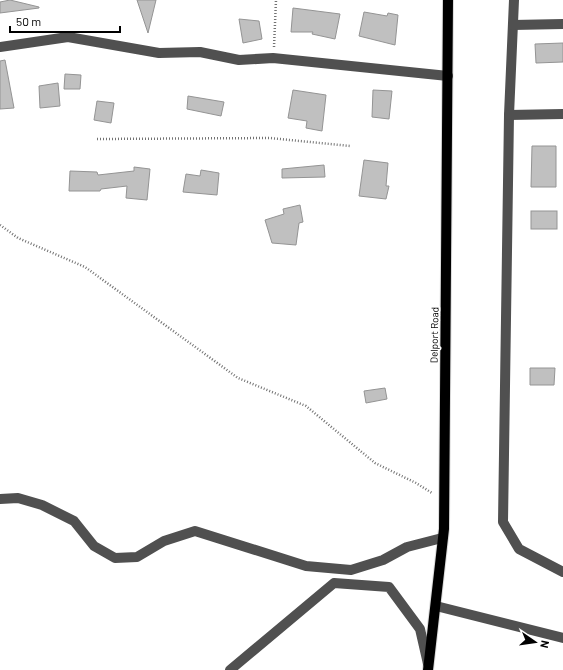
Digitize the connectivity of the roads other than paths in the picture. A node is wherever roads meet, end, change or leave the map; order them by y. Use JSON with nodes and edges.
{"nodes":[{"id":1,"x":448,"y":0,"type":"edge"},
{"id":2,"x":514,"y":0,"type":"edge"},
{"id":3,"x":563,"y":24,"type":"edge"},
{"id":4,"x":513,"y":25,"type":"junction"},
{"id":5,"x":0,"y":47,"type":"edge"},
{"id":6,"x":448,"y":76,"type":"junction"},
{"id":7,"x":563,"y":114,"type":"edge"},
{"id":8,"x":509,"y":115,"type":"junction"},
{"id":9,"x":0,"y":499,"type":"edge"},
{"id":10,"x":442,"y":538,"type":"junction"},
{"id":11,"x":563,"y":572,"type":"edge"},
{"id":12,"x":436,"y":606,"type":"junction"},
{"id":13,"x":563,"y":638,"type":"edge"},
{"id":14,"x":428,"y":668,"type":"edge"},
{"id":15,"x":230,"y":670,"type":"edge"}],
"edges":[{"from":1,"to":6,"type":"main road","name":"Delport Road"},
{"from":2,"to":4,"type":"street"},
{"from":3,"to":4,"type":"street"},
{"from":4,"to":8,"type":"street"},
{"from":5,"to":6,"type":"street"},
{"from":6,"to":10,"type":"main road","name":"Delport Road"},
{"from":7,"to":8,"type":"street"},
{"from":8,"to":11,"type":"street"},
{"from":9,"to":10,"type":"street"},
{"from":10,"to":12,"type":"main road","name":"Delport Road"},
{"from":12,"to":13,"type":"street"},
{"from":12,"to":14,"type":"main road","name":"Delport Road"},
{"from":14,"to":15,"type":"street"}]}
